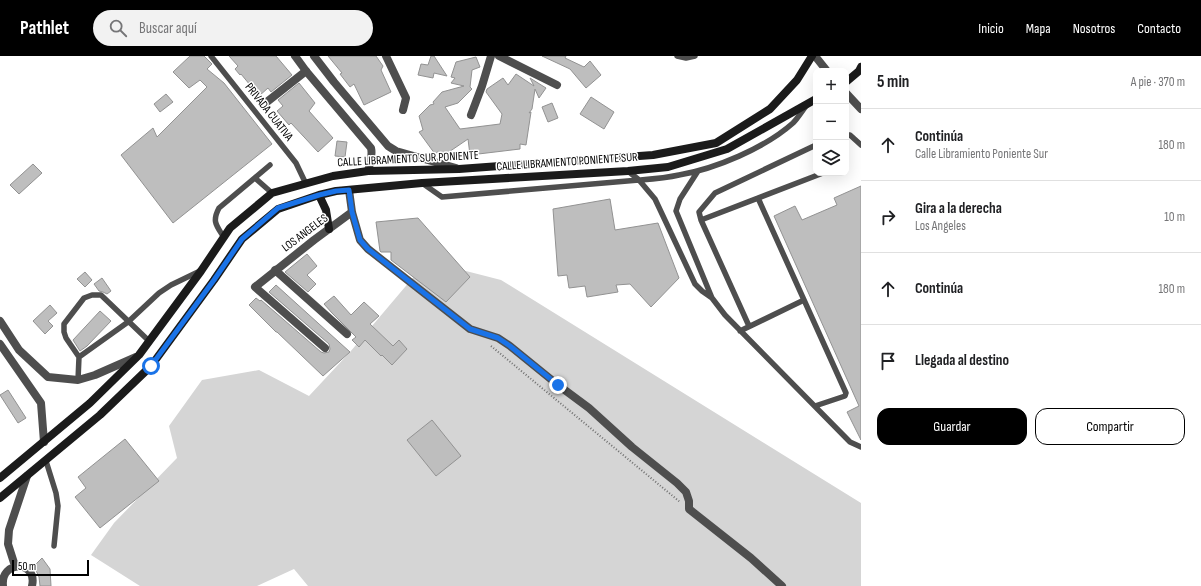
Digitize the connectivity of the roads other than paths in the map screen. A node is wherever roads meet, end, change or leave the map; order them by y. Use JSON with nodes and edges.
{"nodes":[{"id":1,"x":211,"y":56,"type":"edge"},
{"id":2,"x":295,"y":56,"type":"edge"},
{"id":3,"x":314,"y":56,"type":"edge"},
{"id":4,"x":386,"y":56,"type":"edge"},
{"id":5,"x":491,"y":56,"type":"edge"},
{"id":6,"x":499,"y":56,"type":"edge"},
{"id":7,"x":677,"y":56,"type":"edge"},
{"id":8,"x":695,"y":56,"type":"edge"},
{"id":9,"x":812,"y":56,"type":"edge"},
{"id":10,"x":815,"y":56,"type":"edge"},
{"id":11,"x":825,"y":68,"type":"edge"},
{"id":12,"x":861,"y":68,"type":"edge"},
{"id":13,"x":306,"y":71,"type":"junction"},
{"id":14,"x":849,"y":79,"type":"edge"},
{"id":15,"x":557,"y":85,"type":"dead end"},
{"id":16,"x":849,"y":96,"type":"edge"},
{"id":17,"x":813,"y":100,"type":"edge"},
{"id":18,"x":808,"y":103,"type":"junction"},
{"id":19,"x":263,"y":105,"type":"dead end"},
{"id":20,"x":861,"y":109,"type":"edge"},
{"id":21,"x":403,"y":110,"type":"dead end"},
{"id":22,"x":471,"y":115,"type":"dead end"},
{"id":23,"x":849,"y":135,"type":"edge"},
{"id":24,"x":861,"y":145,"type":"edge"},
{"id":25,"x":813,"y":147,"type":"edge"},
{"id":26,"x":270,"y":165,"type":"dead end"},
{"id":27,"x":459,"y":169,"type":"junction"},
{"id":28,"x":368,"y":171,"type":"junction"},
{"id":29,"x":628,"y":171,"type":"junction"},
{"id":30,"x":698,"y":171,"type":"junction"},
{"id":31,"x":815,"y":176,"type":"edge"},
{"id":32,"x":255,"y":178,"type":"junction"},
{"id":33,"x":639,"y":180,"type":"junction"},
{"id":34,"x":422,"y":183,"type":"junction"},
{"id":35,"x":306,"y":184,"type":"junction"},
{"id":36,"x":349,"y":190,"type":"junction"},
{"id":37,"x":272,"y":193,"type":"junction"},
{"id":38,"x":319,"y":195,"type":"junction"},
{"id":39,"x":758,"y":198,"type":"junction"},
{"id":40,"x":352,"y":212,"type":"junction"},
{"id":41,"x":701,"y":220,"type":"junction"},
{"id":42,"x":329,"y":229,"type":"junction"},
{"id":43,"x":223,"y":236,"type":"junction"},
{"id":44,"x":275,"y":270,"type":"junction"},
{"id":45,"x":201,"y":271,"type":"junction"},
{"id":46,"x":712,"y":298,"type":"junction"},
{"id":47,"x":804,"y":300,"type":"junction"},
{"id":48,"x":0,"y":322,"type":"edge"},
{"id":49,"x":128,"y":322,"type":"junction"},
{"id":50,"x":749,"y":326,"type":"junction"},
{"id":51,"x":740,"y":330,"type":"junction"},
{"id":52,"x":347,"y":334,"type":"dead end"},
{"id":53,"x":149,"y":340,"type":"junction"},
{"id":54,"x":0,"y":344,"type":"edge"},
{"id":55,"x":325,"y":348,"type":"dead end"},
{"id":56,"x":139,"y":355,"type":"junction"},
{"id":57,"x":79,"y":357,"type":"junction"},
{"id":58,"x":78,"y":380,"type":"junction"},
{"id":59,"x":815,"y":406,"type":"junction"},
{"id":60,"x":44,"y":442,"type":"junction"},
{"id":61,"x":861,"y":447,"type":"edge"},
{"id":62,"x":46,"y":461,"type":"junction"},
{"id":63,"x":27,"y":476,"type":"junction"},
{"id":64,"x":0,"y":478,"type":"edge"},
{"id":65,"x":0,"y":498,"type":"edge"},
{"id":66,"x":54,"y":546,"type":"dead end"},
{"id":67,"x":16,"y":566,"type":"junction"},
{"id":68,"x":2,"y":581,"type":"edge"},
{"id":69,"x":32,"y":586,"type":"edge"},
{"id":70,"x":782,"y":586,"type":"edge"}],
"edges":[{"from":1,"to":35,"type":"lane","name":"PRIVADA CUATIVA"},
{"from":2,"to":13,"type":"street"},
{"from":3,"to":27,"type":"street"},
{"from":4,"to":21,"type":"street"},
{"from":5,"to":22,"type":"street"},
{"from":6,"to":15,"type":"street"},
{"from":7,"to":8,"type":"lane"},
{"from":9,"to":27,"type":"main road","name":"CALLE LIBRAMIENTO SUR PONIENTE"},
{"from":10,"to":11,"type":"street"},
{"from":12,"to":14,"type":"main road"},
{"from":13,"to":19,"type":"street"},
{"from":13,"to":28,"type":"street"},
{"from":16,"to":20,"type":"street"},
{"from":17,"to":18,"type":"main road","name":"CALLE LIBRAMIENTO PONIENTE SUR"},
{"from":18,"to":29,"type":"main road","name":"CALLE LIBRAMIENTO PONIENTE SUR"},
{"from":18,"to":30,"type":"lane"},
{"from":23,"to":24,"type":"lane"},
{"from":25,"to":41,"type":"lane"},
{"from":26,"to":32,"type":"lane"},
{"from":27,"to":28,"type":"main road","name":"CALLE LIBRAMIENTO SUR PONIENTE"},
{"from":28,"to":35,"type":"main road","name":"CALLE LIBRAMIENTO SUR PONIENTE"},
{"from":29,"to":33,"type":"lane"},
{"from":29,"to":34,"type":"main road","name":"CALLE LIBRAMIENTO PONIENTE SUR"},
{"from":30,"to":33,"type":"lane"},
{"from":30,"to":46,"type":"lane"},
{"from":31,"to":39,"type":"lane"},
{"from":32,"to":37,"type":"lane"},
{"from":32,"to":43,"type":"lane"},
{"from":33,"to":34,"type":"lane"},
{"from":33,"to":46,"type":"lane"},
{"from":34,"to":36,"type":"main road","name":"CALLE LIBRAMIENTO PONIENTE SUR"},
{"from":35,"to":37,"type":"main road","name":"CALLE LIBRAMIENTO SUR PONIENTE"},
{"from":36,"to":38,"type":"main road","name":"CALLE LIBRAMIENTO PONIENTE SUR"},
{"from":36,"to":40,"type":"street"},
{"from":37,"to":43,"type":"main road","name":"CALLE LIBRAMIENTO SUR PONIENTE"},
{"from":38,"to":42,"type":"main road"},
{"from":38,"to":62,"type":"main road","name":"CALLE LIBRAMIENTO PONIENTE SUR"},
{"from":39,"to":41,"type":"lane"},
{"from":39,"to":47,"type":"lane"},
{"from":40,"to":42,"type":"street","name":"LOS ANGELES"},
{"from":40,"to":70,"type":"street"},
{"from":41,"to":50,"type":"lane"},
{"from":42,"to":44,"type":"street","name":"LOS ANGELES"},
{"from":43,"to":45,"type":"main road","name":"CALLE LIBRAMIENTO SUR PONIENTE"},
{"from":44,"to":52,"type":"street"},
{"from":44,"to":55,"type":"street","name":"LOS ANGELES"},
{"from":45,"to":49,"type":"lane"},
{"from":45,"to":53,"type":"main road","name":"CALLE LIBRAMIENTO SUR PONIENTE"},
{"from":46,"to":51,"type":"lane"},
{"from":47,"to":50,"type":"lane"},
{"from":47,"to":59,"type":"lane"},
{"from":48,"to":58,"type":"street"},
{"from":49,"to":53,"type":"lane"},
{"from":49,"to":57,"type":"lane"},
{"from":49,"to":57,"type":"lane"},
{"from":50,"to":51,"type":"lane"},
{"from":51,"to":59,"type":"lane"},
{"from":53,"to":56,"type":"main road","name":"CALLE LIBRAMIENTO SUR PONIENTE"},
{"from":54,"to":60,"type":"street"},
{"from":56,"to":58,"type":"street"},
{"from":56,"to":60,"type":"main road","name":"CALLE LIBRAMIENTO SUR PONIENTE"},
{"from":57,"to":58,"type":"lane"},
{"from":59,"to":61,"type":"lane"},
{"from":60,"to":64,"type":"main road","name":"CALLE LIBRAMIENTO SUR PONIENTE"},
{"from":62,"to":63,"type":"main road","name":"CALLE LIBRAMIENTO PONIENTE SUR"},
{"from":62,"to":66,"type":"lane"},
{"from":63,"to":65,"type":"main road","name":"CALLE LIBRAMIENTO PONIENTE SUR"},
{"from":63,"to":67,"type":"street"},
{"from":67,"to":68,"type":"street"},
{"from":67,"to":69,"type":"street"}]}
